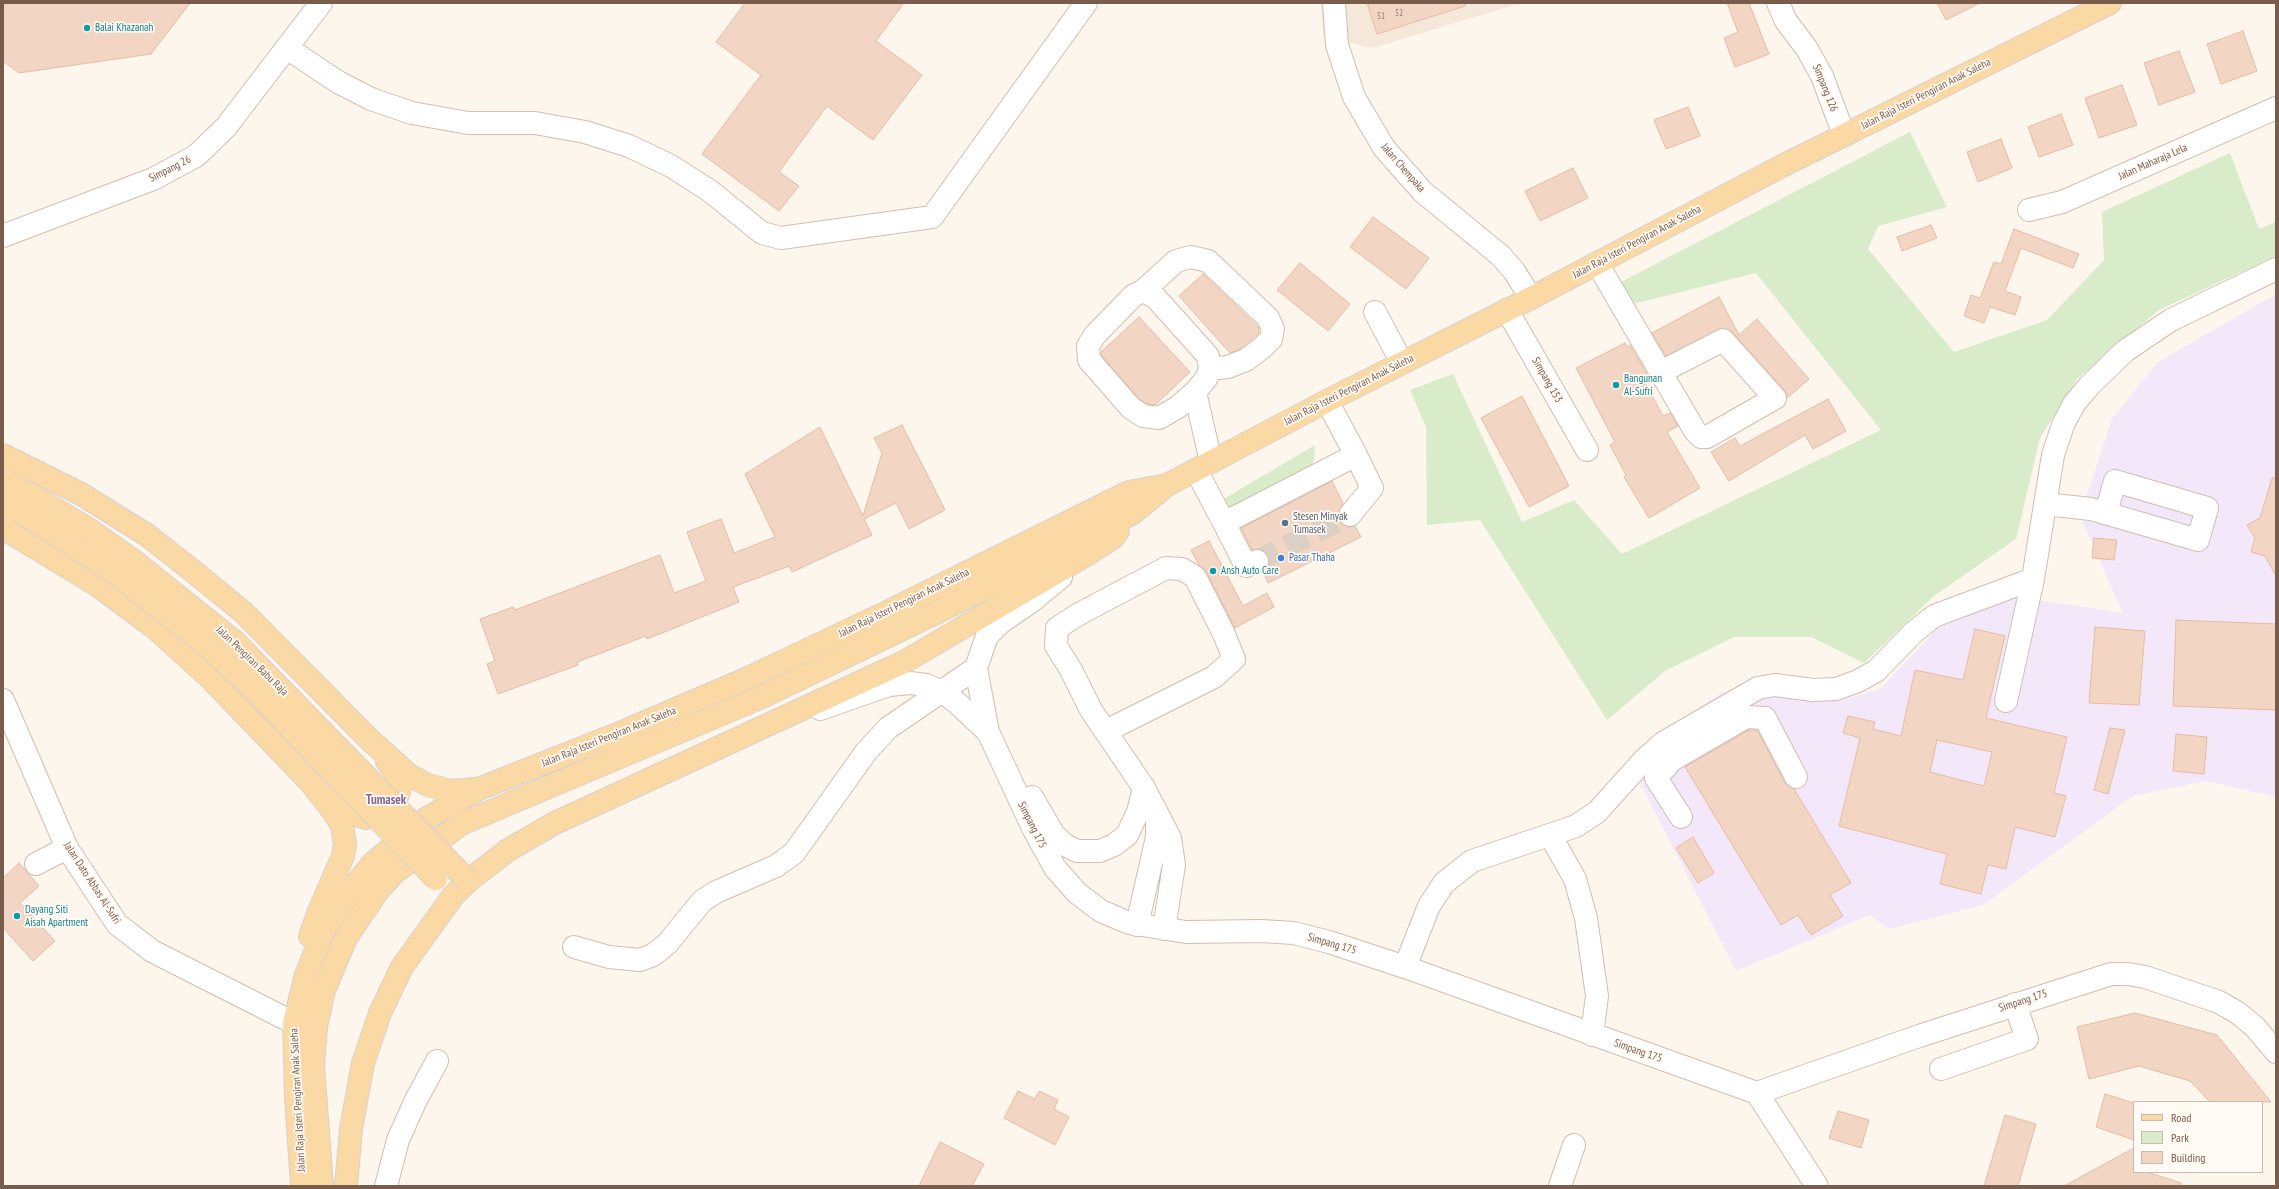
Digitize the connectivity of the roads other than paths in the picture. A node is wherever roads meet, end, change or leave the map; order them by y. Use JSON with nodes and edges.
{"nodes":[{"id":1,"x":321,"y":3,"type":"edge"},
{"id":2,"x":1086,"y":3,"type":"edge"},
{"id":3,"x":1334,"y":3,"type":"edge"},
{"id":4,"x":1778,"y":3,"type":"edge"},
{"id":5,"x":2110,"y":3,"type":"edge"},
{"id":6,"x":287,"y":48,"type":"junction"},
{"id":7,"x":2276,"y":108,"type":"edge"},
{"id":8,"x":1844,"y":135,"type":"junction"},
{"id":9,"x":2029,"y":210,"type":"dead end"},
{"id":10,"x":3,"y":236,"type":"edge"},
{"id":11,"x":1597,"y":263,"type":"junction"},
{"id":12,"x":2276,"y":269,"type":"edge"},
{"id":13,"x":1143,"y":291,"type":"junction"},
{"id":14,"x":1530,"y":298,"type":"junction"},
{"id":15,"x":1507,"y":310,"type":"junction"},
{"id":16,"x":1375,"y":312,"type":"dead end"},
{"id":17,"x":1402,"y":363,"type":"junction"},
{"id":18,"x":1210,"y":369,"type":"junction"},
{"id":19,"x":1661,"y":372,"type":"junction"},
{"id":20,"x":1195,"y":392,"type":"junction"},
{"id":21,"x":1327,"y":401,"type":"junction"},
{"id":22,"x":1587,"y":450,"type":"dead end"},
{"id":23,"x":3,"y":455,"type":"edge"},
{"id":24,"x":1356,"y":455,"type":"junction"},
{"id":25,"x":1203,"y":466,"type":"junction"},
{"id":26,"x":3,"y":480,"type":"edge"},
{"id":27,"x":1167,"y":484,"type":"junction"},
{"id":28,"x":3,"y":503,"type":"edge"},
{"id":29,"x":2045,"y":504,"type":"junction"},
{"id":30,"x":28,"y":505,"type":"junction"},
{"id":31,"x":1133,"y":513,"type":"junction"},
{"id":32,"x":2106,"y":513,"type":"dead end"},
{"id":33,"x":1350,"y":515,"type":"tunnel mouth"},
{"id":34,"x":1224,"y":523,"type":"junction"},
{"id":35,"x":3,"y":528,"type":"edge"},
{"id":36,"x":1088,"y":554,"type":"junction"},
{"id":37,"x":1257,"y":561,"type":"tunnel mouth"},
{"id":38,"x":2033,"y":579,"type":"junction"},
{"id":39,"x":976,"y":668,"type":"junction"},
{"id":40,"x":943,"y":692,"type":"junction"},
{"id":41,"x":3,"y":700,"type":"edge"},
{"id":42,"x":2006,"y":701,"type":"dead end"},
{"id":43,"x":1741,"y":708,"type":"junction"},
{"id":44,"x":781,"y":720,"type":"junction"},
{"id":45,"x":1106,"y":731,"type":"junction"},
{"id":46,"x":990,"y":735,"type":"junction"},
{"id":47,"x":371,"y":741,"type":"junction"},
{"id":48,"x":1660,"y":759,"type":"junction"},
{"id":49,"x":1796,"y":777,"type":"dead end"},
{"id":50,"x":311,"y":783,"type":"junction"},
{"id":51,"x":482,"y":788,"type":"junction"},
{"id":52,"x":1144,"y":788,"type":"junction"},
{"id":53,"x":1157,"y":811,"type":"junction"},
{"id":54,"x":1681,"y":817,"type":"dead end"},
{"id":55,"x":1550,"y":835,"type":"junction"},
{"id":56,"x":67,"y":848,"type":"junction"},
{"id":57,"x":36,"y":864,"type":"dead end"},
{"id":58,"x":460,"y":889,"type":"junction"},
{"id":59,"x":1137,"y":925,"type":"junction"},
{"id":60,"x":1164,"y":929,"type":"junction"},
{"id":61,"x":574,"y":947,"type":"dead end"},
{"id":62,"x":1405,"y":967,"type":"junction"},
{"id":63,"x":306,"y":975,"type":"junction"},
{"id":64,"x":2015,"y":1004,"type":"junction"},
{"id":65,"x":294,"y":1023,"type":"junction"},
{"id":66,"x":1592,"y":1035,"type":"junction"},
{"id":67,"x":2276,"y":1052,"type":"edge"},
{"id":68,"x":437,"y":1061,"type":"dead end"},
{"id":69,"x":1941,"y":1069,"type":"dead end"},
{"id":70,"x":1757,"y":1092,"type":"junction"},
{"id":71,"x":1574,"y":1145,"type":"dead end"},
{"id":72,"x":302,"y":1186,"type":"edge"},
{"id":73,"x":322,"y":1186,"type":"edge"},
{"id":74,"x":346,"y":1186,"type":"edge"},
{"id":75,"x":386,"y":1186,"type":"edge"},
{"id":76,"x":1560,"y":1186,"type":"edge"},
{"id":77,"x":1817,"y":1186,"type":"edge"}],
"edges":[{"from":1,"to":6,"type":"street","name":"Simpang 26"},
{"from":2,"to":6,"type":"street"},
{"from":3,"to":14,"type":"street","name":"Jalan Chempaka"},
{"from":4,"to":8,"type":"street","name":"Simpang 126"},
{"from":5,"to":8,"type":"main road","name":"Jalan Raja Isteri Pengiran Anak Saleha"},
{"from":6,"to":10,"type":"street","name":"Simpang 26"},
{"from":7,"to":9,"type":"street","name":"Jalan Maharaja Lela"},
{"from":8,"to":11,"type":"main road","name":"Jalan Raja Isteri Pengiran Anak Saleha"},
{"from":11,"to":14,"type":"main road","name":"Jalan Raja Isteri Pengiran Anak Saleha"},
{"from":11,"to":19,"type":"street"},
{"from":12,"to":29,"type":"street"},
{"from":13,"to":18,"type":"street"},
{"from":13,"to":18,"type":"street"},
{"from":13,"to":20,"type":"street"},
{"from":14,"to":15,"type":"main road","name":"Jalan Raja Isteri Pengiran Anak Saleha"},
{"from":15,"to":17,"type":"main road","name":"Jalan Raja Isteri Pengiran Anak Saleha"},
{"from":15,"to":22,"type":"street","name":"Simpang 153"},
{"from":16,"to":17,"type":"street"},
{"from":17,"to":21,"type":"main road","name":"Jalan Raja Isteri Pengiran Anak Saleha"},
{"from":18,"to":20,"type":"street"},
{"from":19,"to":19,"type":"street"},
{"from":20,"to":25,"type":"street"},
{"from":21,"to":24,"type":"street"},
{"from":21,"to":25,"type":"main road","name":"Jalan Raja Isteri Pengiran Anak Saleha"},
{"from":23,"to":47,"type":"main road"},
{"from":24,"to":33,"type":"street"},
{"from":24,"to":34,"type":"street"},
{"from":25,"to":27,"type":"main road","name":"Jalan Raja Isteri Pengiran Anak Saleha"},
{"from":25,"to":34,"type":"street"},
{"from":26,"to":30,"type":"main road","name":"Jalan Pengiran Babu Raja"},
{"from":27,"to":31,"type":"main road","name":"Jalan Raja Isteri Pengiran Anak Saleha"},
{"from":27,"to":51,"type":"main road","name":"Jalan Raja Isteri Pengiran Anak Saleha"},
{"from":28,"to":30,"type":"main road","name":"Jalan Pengiran Babu Raja"},
{"from":29,"to":32,"type":"street"},
{"from":29,"to":38,"type":"street"},
{"from":30,"to":58,"type":"main road","name":"Jalan Pengiran Babu Raja","bridge":true},
{"from":31,"to":36,"type":"main road"},
{"from":31,"to":73,"type":"main road","name":"Jalan Raja Isteri Pengiran Anak Saleha"},
{"from":34,"to":37,"type":"street"},
{"from":35,"to":50,"type":"main road"},
{"from":36,"to":39,"type":"street","name":"Simpang 175"},
{"from":36,"to":44,"type":"main road"},
{"from":38,"to":42,"type":"street"},
{"from":38,"to":43,"type":"street"},
{"from":39,"to":40,"type":"street"},
{"from":39,"to":46,"type":"street","name":"Simpang 175"},
{"from":40,"to":44,"type":"street","name":"Simpang 175"},
{"from":40,"to":46,"type":"street","name":"Simpang 175"},
{"from":40,"to":61,"type":"street"},
{"from":41,"to":56,"type":"street","name":"Jalan Dato Abbas Al-Sufri"},
{"from":43,"to":48,"type":"street"},
{"from":43,"to":49,"type":"street"},
{"from":44,"to":58,"type":"main road"},
{"from":45,"to":45,"type":"street"},
{"from":45,"to":52,"type":"street"},
{"from":46,"to":52,"type":"street"},
{"from":46,"to":59,"type":"street","name":"Simpang 175"},
{"from":47,"to":50,"type":"main road"},
{"from":47,"to":51,"type":"main road"},
{"from":48,"to":54,"type":"street"},
{"from":48,"to":55,"type":"street"},
{"from":50,"to":63,"type":"main road"},
{"from":51,"to":63,"type":"main road","name":"Jalan Raja Isteri Pengiran Anak Saleha"},
{"from":52,"to":53,"type":"street"},
{"from":53,"to":59,"type":"street"},
{"from":53,"to":60,"type":"street"},
{"from":55,"to":62,"type":"street"},
{"from":55,"to":66,"type":"street"},
{"from":56,"to":57,"type":"street"},
{"from":56,"to":65,"type":"street","name":"Jalan Dato Abbas Al-Sufri"},
{"from":58,"to":74,"type":"main road"},
{"from":59,"to":60,"type":"street","name":"Simpang 175"},
{"from":60,"to":62,"type":"street","name":"Simpang 175"},
{"from":62,"to":66,"type":"street","name":"Simpang 175"},
{"from":63,"to":65,"type":"main road","name":"Jalan Raja Isteri Pengiran Anak Saleha"},
{"from":64,"to":67,"type":"street","name":"Simpang 175"},
{"from":64,"to":69,"type":"street"},
{"from":64,"to":70,"type":"street","name":"Simpang 175"},
{"from":65,"to":72,"type":"main road","name":"Jalan Raja Isteri Pengiran Anak Saleha"},
{"from":66,"to":70,"type":"street","name":"Simpang 175"},
{"from":68,"to":75,"type":"street"},
{"from":70,"to":77,"type":"street"},
{"from":71,"to":76,"type":"street"}]}
